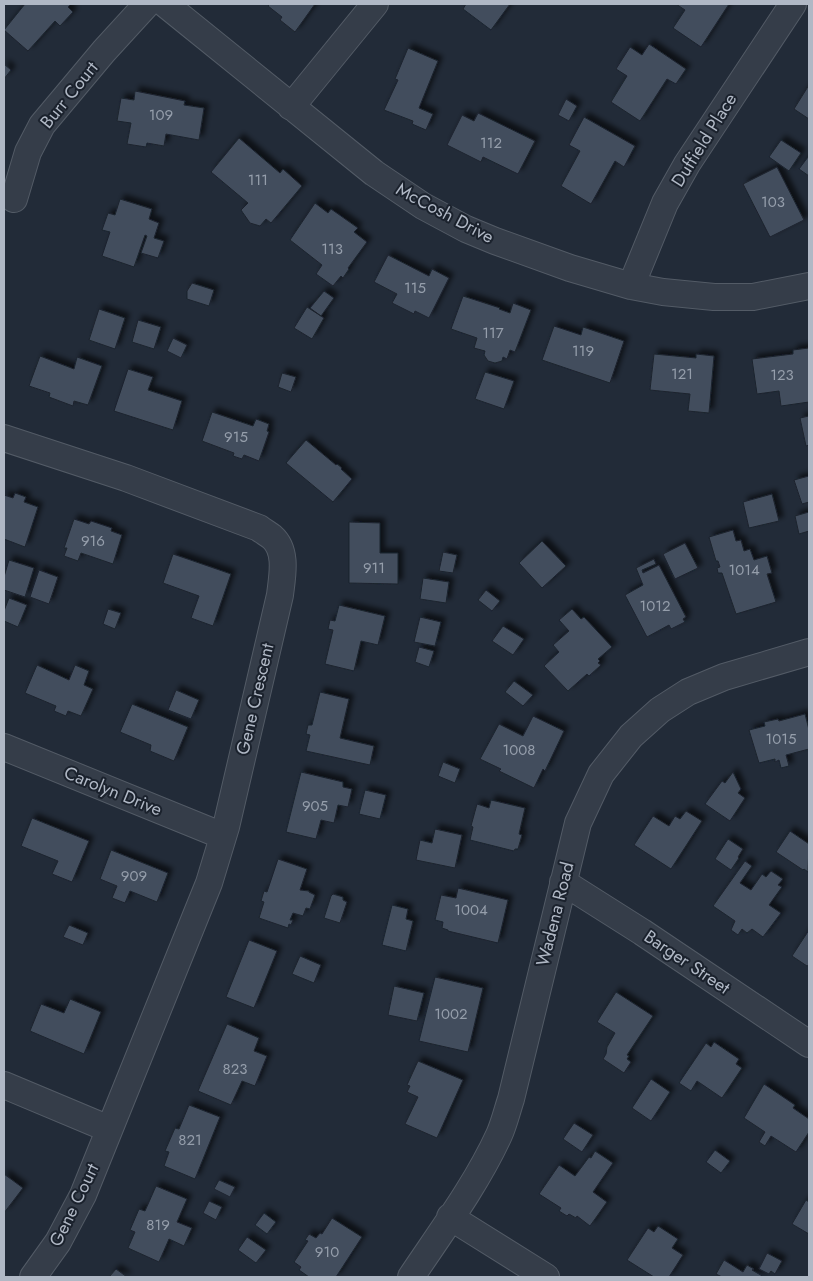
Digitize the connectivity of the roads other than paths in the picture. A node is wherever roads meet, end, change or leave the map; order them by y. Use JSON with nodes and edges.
{"nodes":[{"id":1,"x":147,"y":4,"type":"edge"},
{"id":2,"x":165,"y":4,"type":"edge"},
{"id":3,"x":375,"y":4,"type":"edge"},
{"id":4,"x":793,"y":4,"type":"edge"},
{"id":5,"x":292,"y":107,"type":"junction"},
{"id":6,"x":14,"y":199,"type":"dead end"},
{"id":7,"x":631,"y":286,"type":"junction"},
{"id":8,"x":809,"y":286,"type":"edge"},
{"id":9,"x":4,"y":438,"type":"edge"},
{"id":10,"x":809,"y":652,"type":"edge"},
{"id":11,"x":4,"y":747,"type":"edge"},
{"id":12,"x":223,"y":836,"type":"junction"},
{"id":13,"x":563,"y":882,"type":"junction"},
{"id":14,"x":809,"y":1044,"type":"edge"},
{"id":15,"x":4,"y":1085,"type":"edge"},
{"id":16,"x":109,"y":1129,"type":"junction"},
{"id":17,"x":450,"y":1217,"type":"junction"},
{"id":18,"x":33,"y":1277,"type":"edge"},
{"id":19,"x":411,"y":1277,"type":"edge"},
{"id":20,"x":546,"y":1277,"type":"edge"}],
"edges":[{"from":1,"to":6,"type":"street","name":"Burr Court"},
{"from":2,"to":5,"type":"street","name":"McCosh Drive"},
{"from":3,"to":5,"type":"street"},
{"from":4,"to":7,"type":"street","name":"Duffield Place"},
{"from":5,"to":7,"type":"street","name":"McCosh Drive"},
{"from":7,"to":8,"type":"street","name":"McCosh Drive"},
{"from":9,"to":12,"type":"street","name":"Gene Crescent"},
{"from":10,"to":13,"type":"street","name":"Wadena Road"},
{"from":11,"to":12,"type":"street","name":"Carolyn Drive"},
{"from":12,"to":16,"type":"street","name":"Gene Crescent"},
{"from":13,"to":14,"type":"street","name":"Barger Street"},
{"from":13,"to":17,"type":"street","name":"Wadena Road"},
{"from":15,"to":16,"type":"street"},
{"from":16,"to":18,"type":"street","name":"Gene Court"},
{"from":17,"to":19,"type":"street","name":"Wadena Road"},
{"from":17,"to":20,"type":"street"}]}
